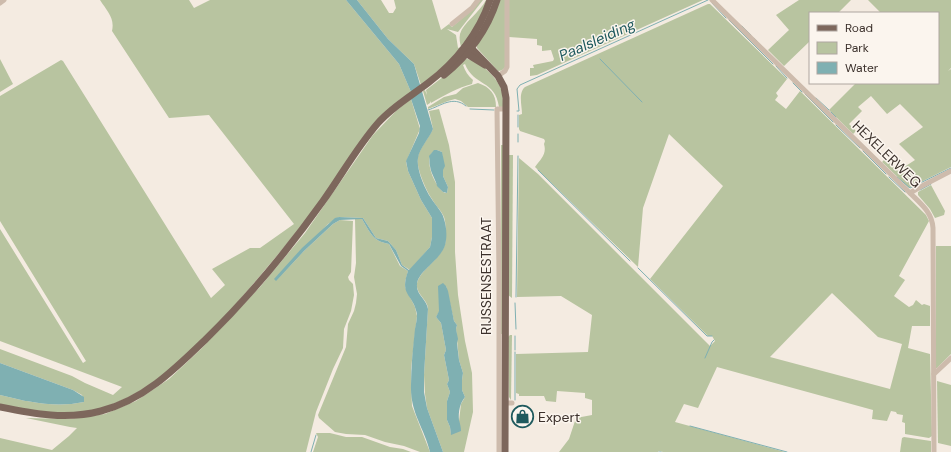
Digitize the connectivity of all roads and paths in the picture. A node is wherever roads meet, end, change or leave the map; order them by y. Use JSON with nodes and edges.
{"nodes":[{"id":1,"x":4,"y":0,"type":"edge"},
{"id":2,"x":478,"y":0,"type":"edge"},
{"id":3,"x":490,"y":0,"type":"edge"},
{"id":4,"x":496,"y":0,"type":"edge"},
{"id":5,"x":507,"y":0,"type":"edge"},
{"id":6,"x":712,"y":0,"type":"edge"},
{"id":7,"x":0,"y":3,"type":"edge"},
{"id":8,"x":452,"y":24,"type":"dead end"},
{"id":9,"x":468,"y":50,"type":"junction"},
{"id":10,"x":498,"y":76,"type":"junction"},
{"id":11,"x":506,"y":109,"type":"junction"},
{"id":12,"x":951,"y":171,"type":"edge"},
{"id":13,"x":910,"y":193,"type":"junction"},
{"id":14,"x":951,"y":358,"type":"edge"},
{"id":15,"x":934,"y":374,"type":"junction"},
{"id":16,"x":0,"y":407,"type":"edge"},
{"id":17,"x":499,"y":452,"type":"edge"},
{"id":18,"x":506,"y":452,"type":"edge"},
{"id":19,"x":934,"y":452,"type":"edge"}],
"edges":[{"from":1,"to":7,"type":"street"},
{"from":2,"to":8,"type":"street"},
{"from":3,"to":9,"type":"main road"},
{"from":4,"to":9,"type":"main road"},
{"from":5,"to":10,"type":"street"},
{"from":6,"to":13,"type":"street","name":"HEXELERWEG"},
{"from":9,"to":10,"type":"main road","name":"RIJSSENSESTRAAT"},
{"from":9,"to":16,"type":"main road"},
{"from":10,"to":11,"type":"main road","name":"RIJSSENSESTRAAT"},
{"from":11,"to":17,"type":"street","name":"RIJSSENSESTRAAT"},
{"from":11,"to":18,"type":"main road","name":"RIJSSENSESTRAAT"},
{"from":12,"to":13,"type":"street"},
{"from":13,"to":15,"type":"street","name":"HEXELERWEG"},
{"from":14,"to":15,"type":"street"},
{"from":15,"to":19,"type":"street","name":"HEXELERWEG"}]}
